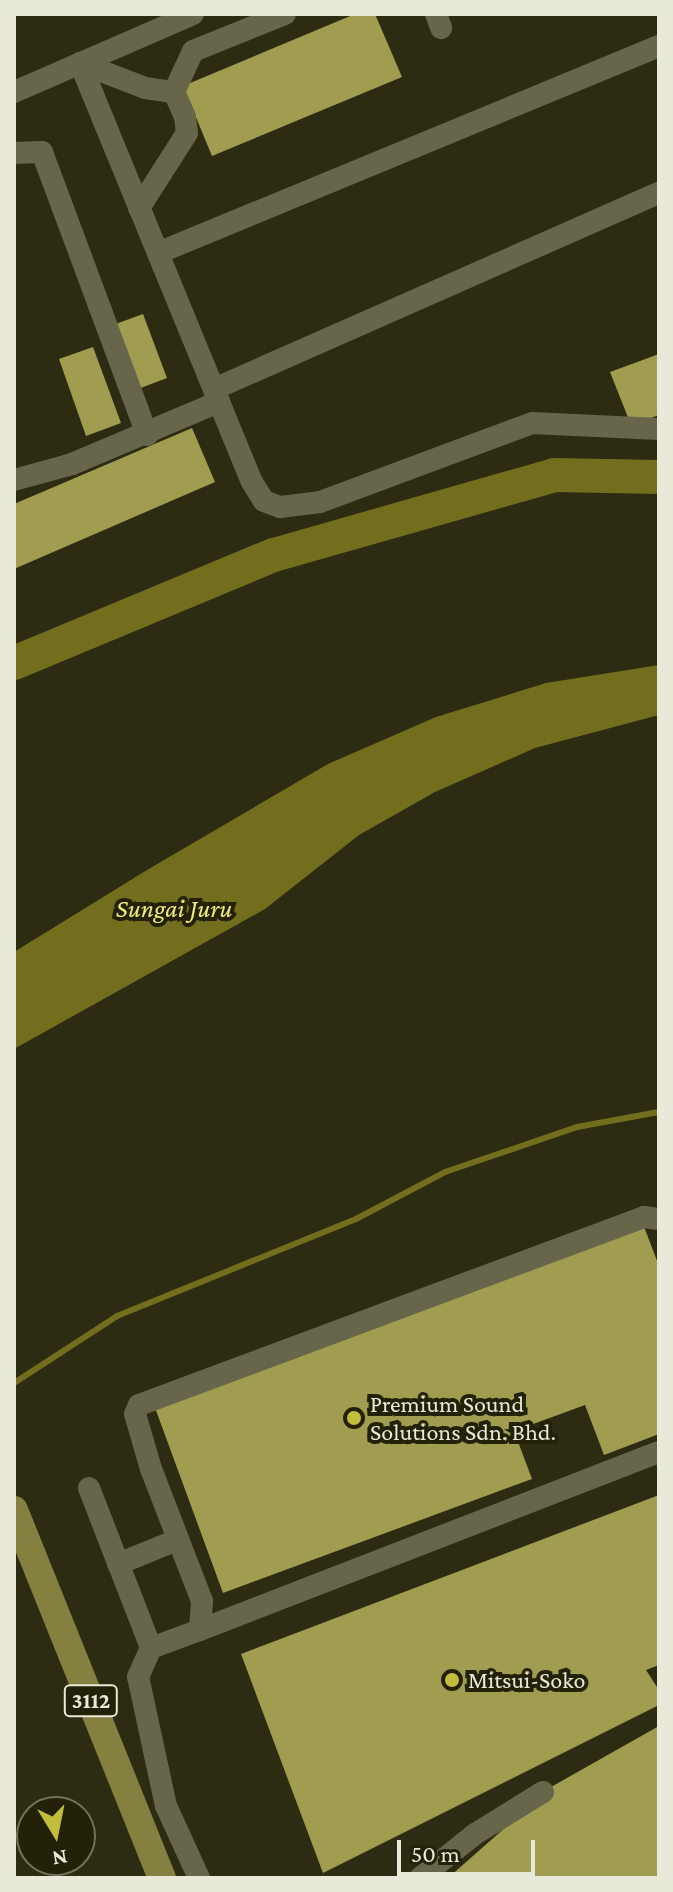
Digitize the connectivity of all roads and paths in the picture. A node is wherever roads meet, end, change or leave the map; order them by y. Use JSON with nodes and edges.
{"nodes":[{"id":1,"x":193,"y":14,"type":"edge"},
{"id":2,"x":285,"y":14,"type":"edge"},
{"id":3,"x":659,"y":46,"type":"edge"},
{"id":4,"x":80,"y":63,"type":"junction"},
{"id":5,"x":14,"y":92,"type":"edge"},
{"id":6,"x":174,"y":92,"type":"junction"},
{"id":7,"x":14,"y":153,"type":"edge"},
{"id":8,"x":659,"y":193,"type":"edge"},
{"id":9,"x":139,"y":208,"type":"junction"},
{"id":10,"x":158,"y":253,"type":"junction"},
{"id":11,"x":216,"y":396,"type":"junction"},
{"id":12,"x":659,"y":429,"type":"edge"},
{"id":13,"x":147,"y":435,"type":"junction"},
{"id":14,"x":14,"y":480,"type":"edge"},
{"id":15,"x":659,"y":1219,"type":"edge"},
{"id":16,"x":659,"y":1452,"type":"edge"},
{"id":17,"x":89,"y":1488,"type":"dead end"},
{"id":18,"x":17,"y":1517,"type":"edge"},
{"id":19,"x":177,"y":1540,"type":"junction"},
{"id":20,"x":118,"y":1564,"type":"junction"},
{"id":21,"x":200,"y":1630,"type":"junction"},
{"id":22,"x":151,"y":1648,"type":"junction"},
{"id":23,"x":543,"y":1792,"type":"dead end"},
{"id":24,"x":162,"y":1878,"type":"edge"},
{"id":25,"x":199,"y":1878,"type":"edge"},
{"id":26,"x":420,"y":1878,"type":"edge"}],
"edges":[{"from":1,"to":4,"type":"lane"},
{"from":2,"to":6,"type":"lane"},
{"from":3,"to":10,"type":"lane"},
{"from":4,"to":5,"type":"lane"},
{"from":4,"to":6,"type":"lane"},
{"from":4,"to":9,"type":"lane"},
{"from":6,"to":9,"type":"lane"},
{"from":7,"to":13,"type":"lane"},
{"from":8,"to":11,"type":"lane"},
{"from":9,"to":10,"type":"lane"},
{"from":10,"to":11,"type":"lane"},
{"from":11,"to":12,"type":"lane"},
{"from":11,"to":13,"type":"lane"},
{"from":13,"to":14,"type":"lane"},
{"from":15,"to":19,"type":"lane"},
{"from":16,"to":21,"type":"lane"},
{"from":17,"to":20,"type":"lane"},
{"from":18,"to":24,"type":"main road","number":"3112"},
{"from":19,"to":20,"type":"lane"},
{"from":19,"to":21,"type":"lane"},
{"from":20,"to":22,"type":"lane"},
{"from":21,"to":22,"type":"lane"},
{"from":22,"to":25,"type":"lane"},
{"from":23,"to":26,"type":"lane"}]}
